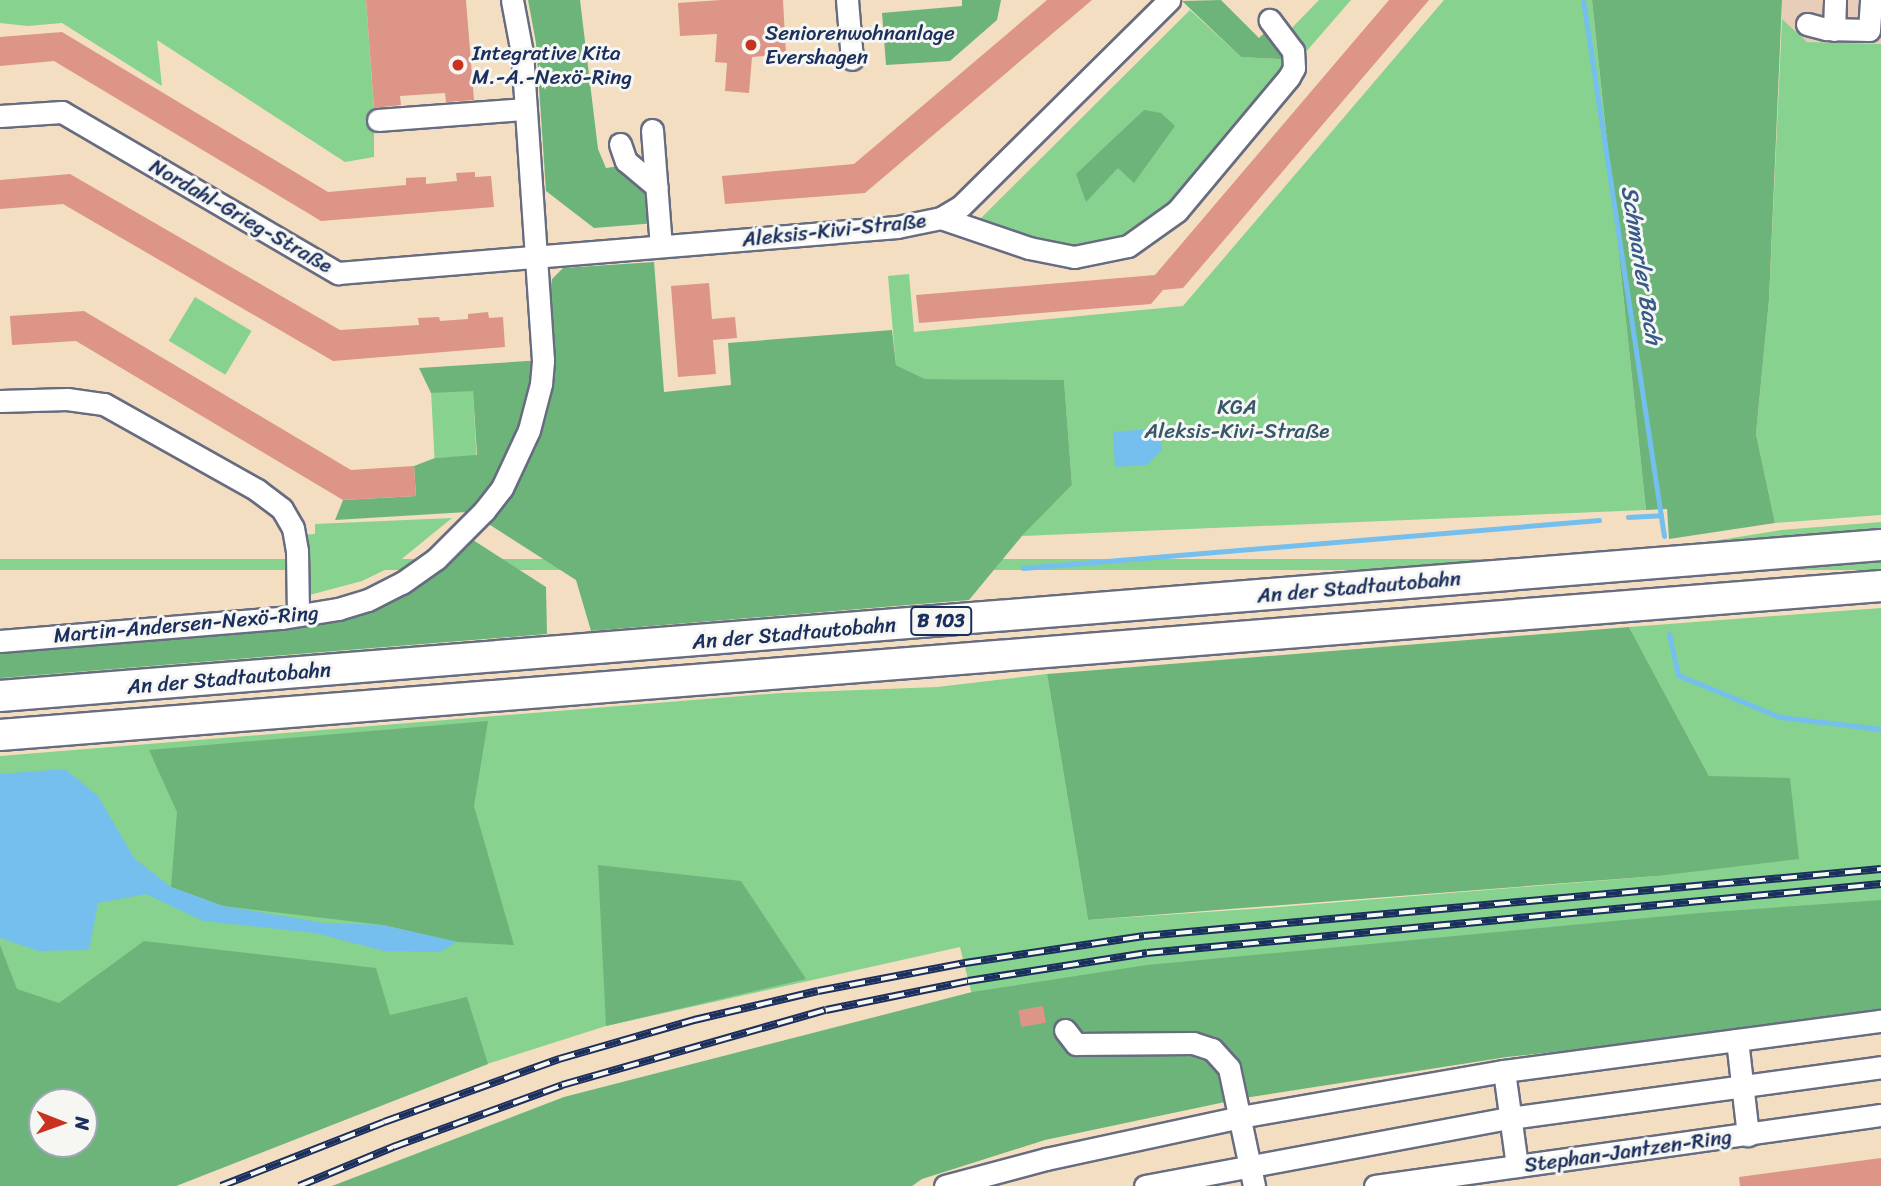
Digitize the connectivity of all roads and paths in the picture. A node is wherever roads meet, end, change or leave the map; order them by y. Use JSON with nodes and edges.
{"nodes":[{"id":1,"x":512,"y":0,"type":"edge"},
{"id":2,"x":847,"y":0,"type":"edge"},
{"id":3,"x":1169,"y":0,"type":"edge"},
{"id":4,"x":1835,"y":0,"type":"edge"},
{"id":5,"x":1871,"y":0,"type":"edge"},
{"id":6,"x":1270,"y":20,"type":"dead end"},
{"id":7,"x":1807,"y":24,"type":"dead end"},
{"id":8,"x":1834,"y":30,"type":"junction"},
{"id":9,"x":852,"y":59,"type":"dead end"},
{"id":10,"x":526,"y":108,"type":"junction"},
{"id":11,"x":0,"y":116,"type":"edge"},
{"id":12,"x":378,"y":120,"type":"dead end"},
{"id":13,"x":652,"y":130,"type":"dead end"},
{"id":14,"x":620,"y":144,"type":"dead end"},
{"id":15,"x":657,"y":187,"type":"junction"},
{"id":16,"x":941,"y":218,"type":"junction"},
{"id":17,"x":661,"y":246,"type":"junction"},
{"id":18,"x":537,"y":256,"type":"junction"},
{"id":19,"x":0,"y":401,"type":"edge"},
{"id":20,"x":1875,"y":543,"type":"edge"},
{"id":21,"x":1881,"y":586,"type":"edge"},
{"id":22,"x":298,"y":615,"type":"junction"},
{"id":23,"x":0,"y":641,"type":"edge"},
{"id":24,"x":0,"y":696,"type":"edge"},
{"id":25,"x":0,"y":735,"type":"edge"},
{"id":26,"x":1881,"y":1021,"type":"edge"},
{"id":27,"x":1065,"y":1030,"type":"dead end"},
{"id":28,"x":1737,"y":1040,"type":"junction"},
{"id":29,"x":1881,"y":1067,"type":"edge"},
{"id":30,"x":1504,"y":1071,"type":"junction"},
{"id":31,"x":1741,"y":1087,"type":"junction"},
{"id":32,"x":1881,"y":1115,"type":"edge"},
{"id":33,"x":1240,"y":1117,"type":"junction"},
{"id":34,"x":1510,"y":1118,"type":"junction"},
{"id":35,"x":1748,"y":1135,"type":"junction"},
{"id":36,"x":1250,"y":1164,"type":"junction"},
{"id":37,"x":1517,"y":1166,"type":"junction"},
{"id":38,"x":945,"y":1186,"type":"edge"},
{"id":39,"x":1145,"y":1186,"type":"edge"},
{"id":40,"x":1254,"y":1186,"type":"edge"},
{"id":41,"x":1375,"y":1186,"type":"edge"}],
"edges":[{"from":1,"to":10,"type":"street","name":"Martin-Andersen-Nexö-Ring"},
{"from":2,"to":9,"type":"street"},
{"from":3,"to":16,"type":"street","name":"Aleksis-Kivi-Straße"},
{"from":4,"to":8,"type":"street"},
{"from":5,"to":8,"type":"street"},
{"from":6,"to":16,"type":"street"},
{"from":7,"to":8,"type":"street"},
{"from":10,"to":12,"type":"street"},
{"from":10,"to":18,"type":"street","name":"Martin-Andersen-Nexö-Ring"},
{"from":11,"to":18,"type":"street","name":"Nordahl-Grieg-Straße"},
{"from":13,"to":15,"type":"street"},
{"from":14,"to":15,"type":"street"},
{"from":15,"to":17,"type":"street"},
{"from":16,"to":17,"type":"street","name":"Aleksis-Kivi-Straße"},
{"from":17,"to":18,"type":"street","name":"Aleksis-Kivi-Straße"},
{"from":18,"to":22,"type":"street","name":"Martin-Andersen-Nexö-Ring"},
{"from":19,"to":22,"type":"street"},
{"from":20,"to":24,"type":"highway","name":"An der Stadtautobahn","number":"B 103"},
{"from":21,"to":25,"type":"highway","name":"An der Stadtautobahn","number":"B 103"},
{"from":22,"to":23,"type":"street","name":"Martin-Andersen-Nexö-Ring"},
{"from":26,"to":28,"type":"street"},
{"from":27,"to":33,"type":"street"},
{"from":28,"to":30,"type":"street"},
{"from":28,"to":31,"type":"street"},
{"from":29,"to":31,"type":"street"},
{"from":30,"to":33,"type":"street"},
{"from":30,"to":34,"type":"street"},
{"from":31,"to":34,"type":"street"},
{"from":31,"to":35,"type":"street"},
{"from":32,"to":35,"type":"street","name":"Stephan-Jantzen-Ring"},
{"from":33,"to":36,"type":"street"},
{"from":33,"to":38,"type":"street"},
{"from":34,"to":36,"type":"street"},
{"from":34,"to":37,"type":"street"},
{"from":35,"to":37,"type":"street","name":"Stephan-Jantzen-Ring"},
{"from":36,"to":39,"type":"street"},
{"from":36,"to":40,"type":"street"},
{"from":37,"to":41,"type":"street","name":"Stephan-Jantzen-Ring"}]}
